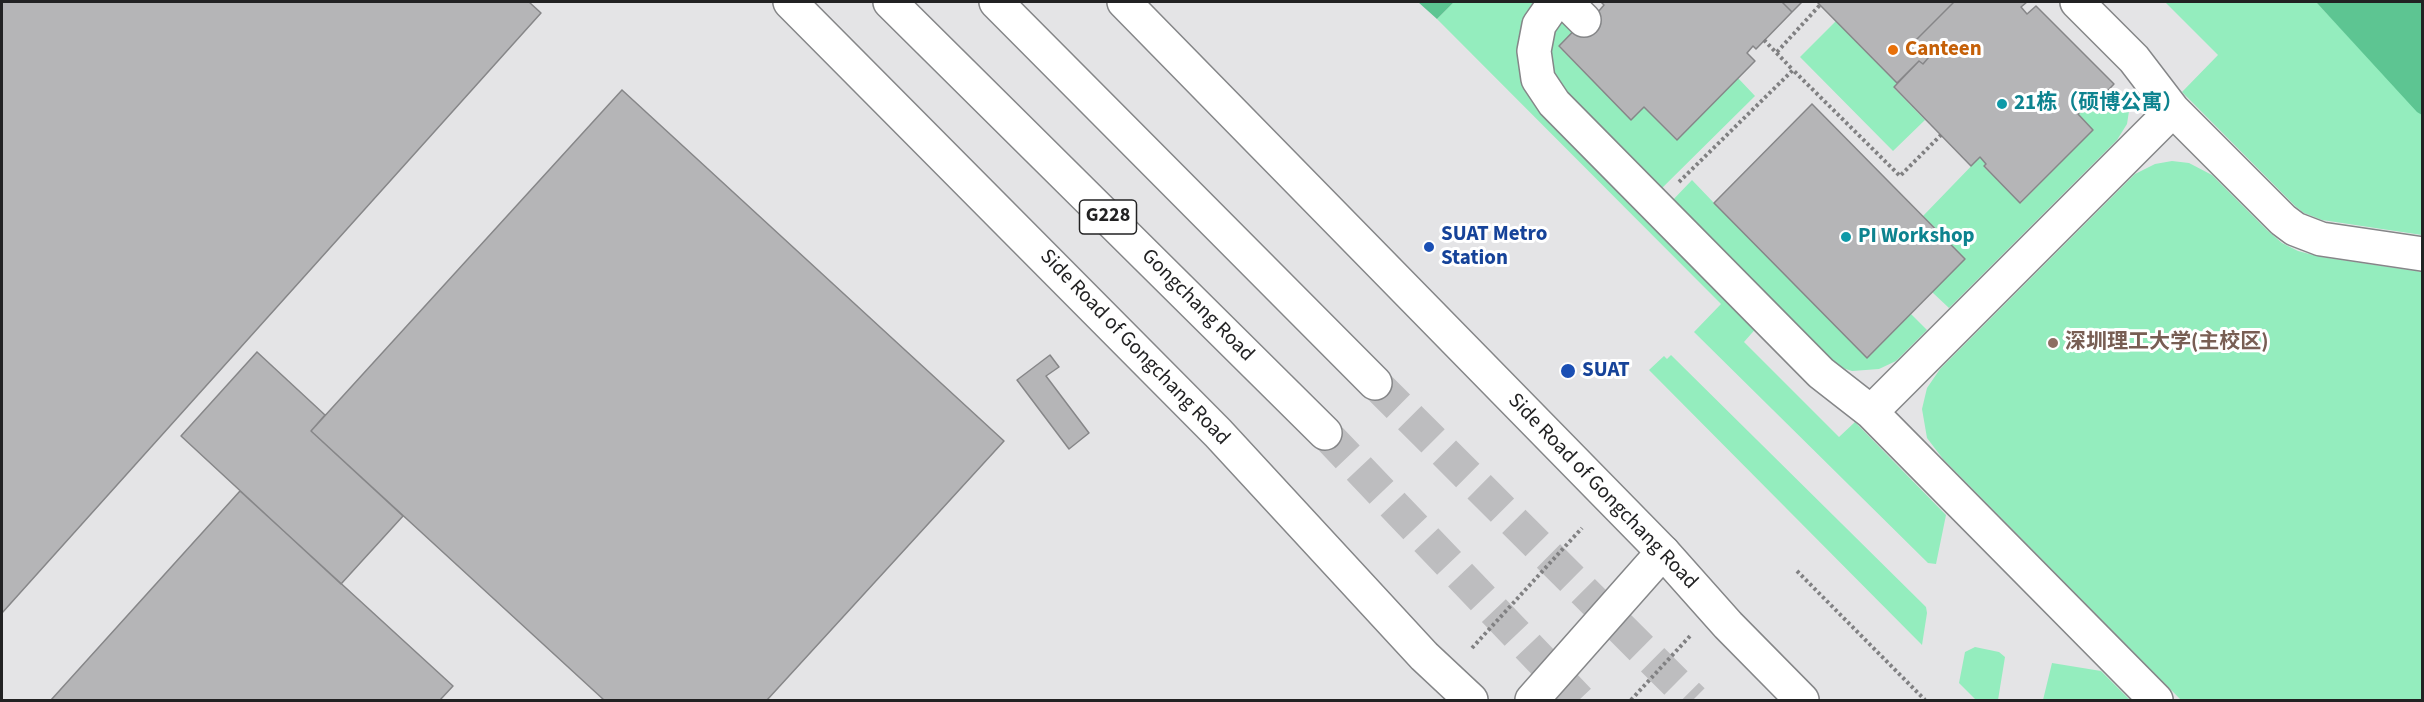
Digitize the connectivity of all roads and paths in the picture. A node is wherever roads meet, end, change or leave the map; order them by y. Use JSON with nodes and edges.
{"nodes":[{"id":1,"x":790,"y":2,"type":"edge"},
{"id":2,"x":890,"y":2,"type":"edge"},
{"id":3,"x":996,"y":2,"type":"edge"},
{"id":4,"x":1124,"y":2,"type":"edge"},
{"id":5,"x":1555,"y":2,"type":"edge"},
{"id":6,"x":2077,"y":2,"type":"edge"},
{"id":7,"x":1820,"y":5,"type":"dead end"},
{"id":8,"x":1764,"y":40,"type":"dead end"},
{"id":9,"x":1777,"y":52,"type":"junction"},
{"id":10,"x":1793,"y":70,"type":"junction"},
{"id":11,"x":2174,"y":110,"type":"junction"},
{"id":12,"x":1941,"y":135,"type":"dead end"},
{"id":13,"x":1656,"y":206,"type":"junction"},
{"id":14,"x":2422,"y":254,"type":"edge"},
{"id":15,"x":1375,"y":383,"type":"tunnel mouth"},
{"id":16,"x":1871,"y":412,"type":"junction"},
{"id":17,"x":1325,"y":433,"type":"tunnel mouth"},
{"id":18,"x":1582,"y":528,"type":"dead end"},
{"id":19,"x":1663,"y":552,"type":"junction"},
{"id":20,"x":1797,"y":571,"type":"dead end"},
{"id":21,"x":1690,"y":636,"type":"dead end"},
{"id":22,"x":1472,"y":648,"type":"dead end"},
{"id":23,"x":1471,"y":700,"type":"edge"},
{"id":24,"x":1532,"y":700,"type":"edge"},
{"id":25,"x":1631,"y":700,"type":"edge"},
{"id":26,"x":1802,"y":700,"type":"edge"},
{"id":27,"x":1925,"y":700,"type":"edge"},
{"id":28,"x":2156,"y":700,"type":"edge"}],
"edges":[{"from":1,"to":23,"type":"main road","name":"Side Road of Gongchang Road"},
{"from":2,"to":17,"type":"main road","name":"Gongchang Road","number":"G228"},
{"from":3,"to":15,"type":"main road"},
{"from":4,"to":19,"type":"main road","name":"Side Road of Gongchang Road"},
{"from":5,"to":13,"type":"main road"},
{"from":6,"to":11,"type":"main road"},
{"from":7,"to":9,"type":"path"},
{"from":8,"to":9,"type":"path"},
{"from":9,"to":10,"type":"path"},
{"from":10,"to":12,"type":"path"},
{"from":10,"to":13,"type":"path"},
{"from":11,"to":14,"type":"main road"},
{"from":11,"to":16,"type":"main road"},
{"from":13,"to":16,"type":"main road"},
{"from":16,"to":28,"type":"main road"},
{"from":18,"to":22,"type":"path"},
{"from":19,"to":24,"type":"main road"},
{"from":19,"to":26,"type":"main road","name":"Side Road of Gongchang Road"},
{"from":20,"to":27,"type":"path"},
{"from":21,"to":25,"type":"path"}]}
